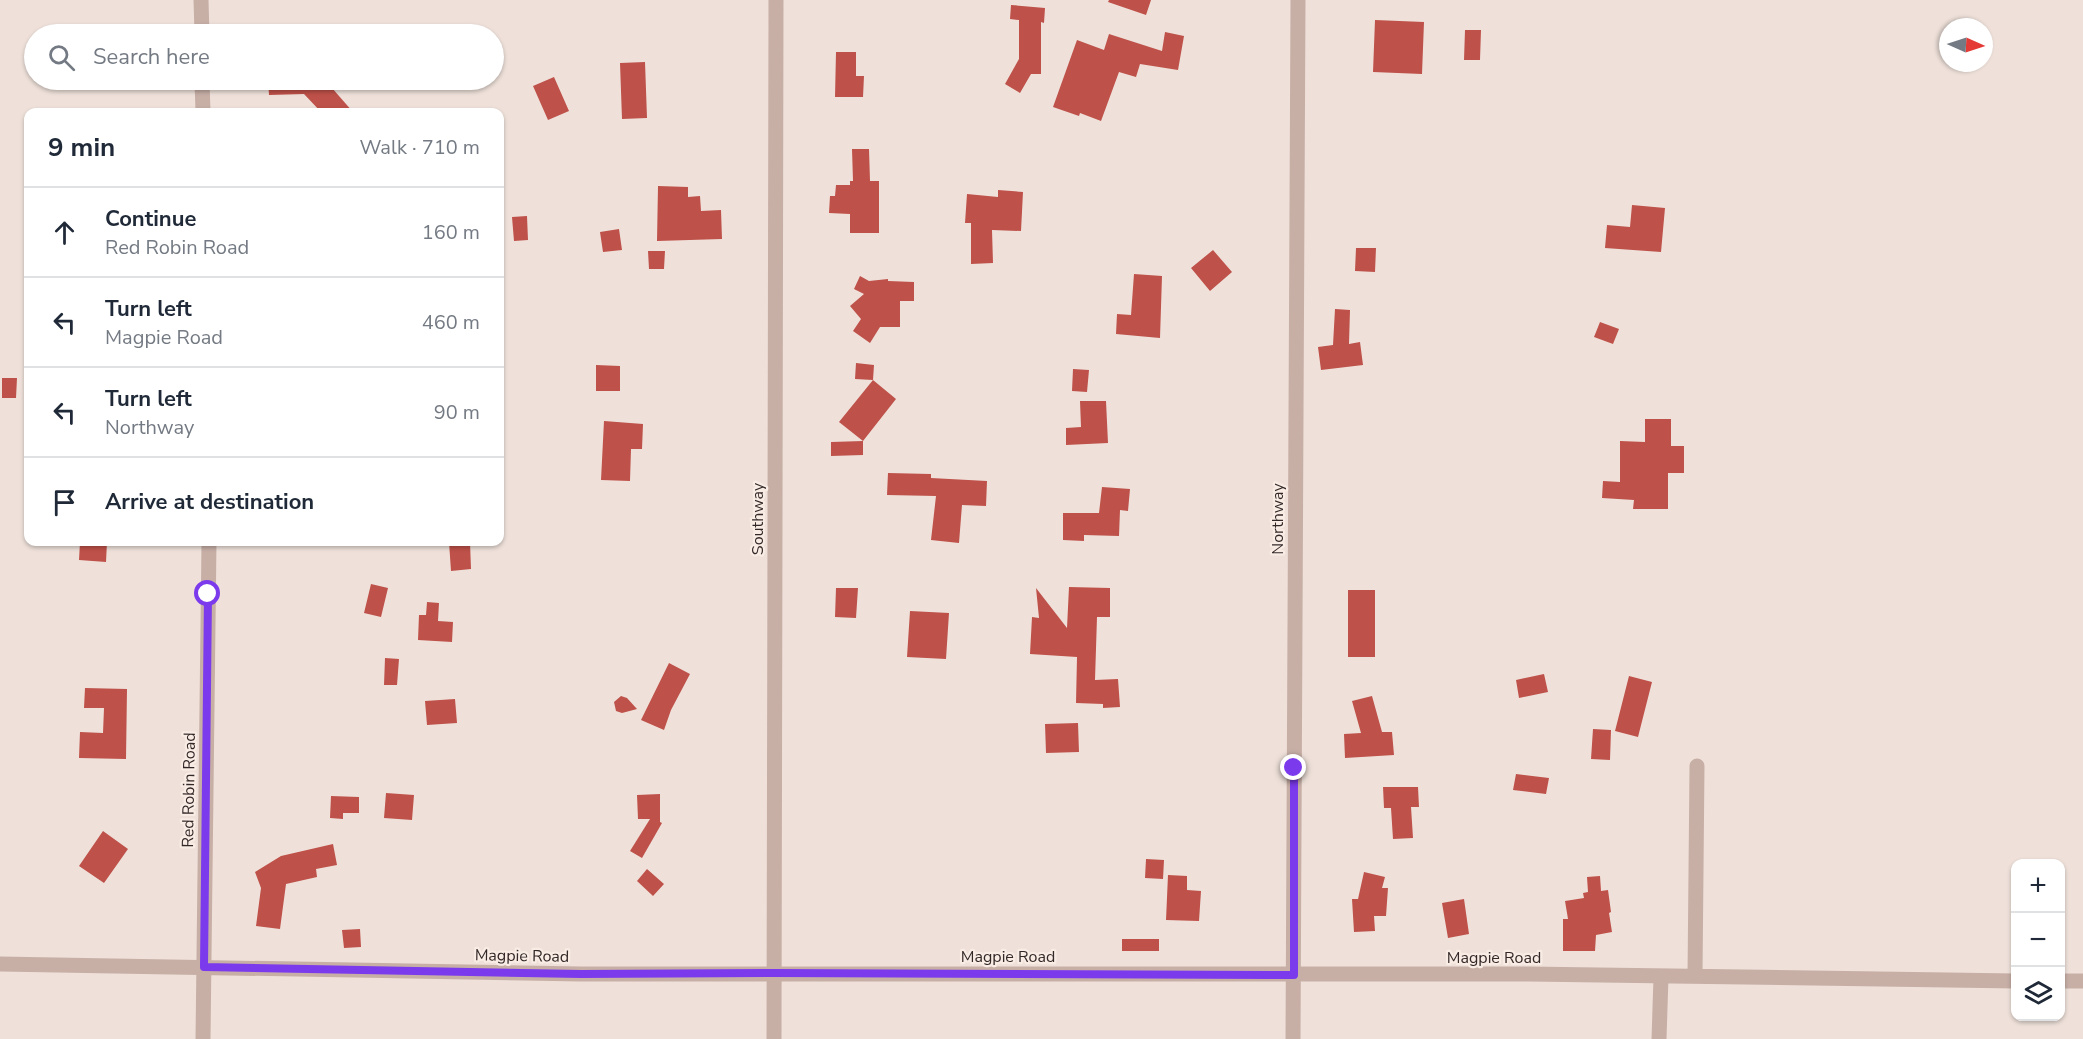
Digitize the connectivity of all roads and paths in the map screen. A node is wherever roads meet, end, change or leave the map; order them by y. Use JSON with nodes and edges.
{"nodes":[{"id":1,"x":201,"y":0,"type":"edge"},
{"id":2,"x":776,"y":0,"type":"edge"},
{"id":3,"x":1298,"y":0,"type":"edge"},
{"id":4,"x":202,"y":24,"type":"edge"},
{"id":5,"x":202,"y":90,"type":"edge"},
{"id":6,"x":202,"y":108,"type":"edge"},
{"id":7,"x":209,"y":546,"type":"edge"},
{"id":8,"x":1697,"y":766,"type":"dead end"},
{"id":9,"x":0,"y":964,"type":"edge"},
{"id":10,"x":204,"y":967,"type":"junction"},
{"id":11,"x":774,"y":973,"type":"junction"},
{"id":12,"x":1294,"y":975,"type":"junction"},
{"id":13,"x":1695,"y":976,"type":"junction"},
{"id":14,"x":1661,"y":977,"type":"junction"},
{"id":15,"x":2011,"y":981,"type":"edge"},
{"id":16,"x":2065,"y":981,"type":"edge"},
{"id":17,"x":2083,"y":981,"type":"edge"},
{"id":18,"x":203,"y":1039,"type":"edge"},
{"id":19,"x":774,"y":1039,"type":"edge"},
{"id":20,"x":1293,"y":1039,"type":"edge"},
{"id":21,"x":1659,"y":1039,"type":"edge"}],
"edges":[{"from":1,"to":4,"type":"street"},
{"from":2,"to":11,"type":"street","name":"Southway"},
{"from":3,"to":12,"type":"street","name":"Northway"},
{"from":5,"to":6,"type":"street"},
{"from":7,"to":10,"type":"street","name":"Red Robin Road"},
{"from":8,"to":13,"type":"street"},
{"from":9,"to":10,"type":"street","name":"Magpie Road"},
{"from":10,"to":11,"type":"street","name":"Magpie Road"},
{"from":10,"to":18,"type":"street","name":"Red Robin Road"},
{"from":11,"to":12,"type":"street","name":"Magpie Road"},
{"from":11,"to":19,"type":"street","name":"Southway"},
{"from":12,"to":14,"type":"street","name":"Magpie Road"},
{"from":12,"to":20,"type":"street","name":"Northway"},
{"from":13,"to":14,"type":"street","name":"Magpie Road"},
{"from":13,"to":15,"type":"street","name":"Magpie Road"},
{"from":14,"to":21,"type":"street"},
{"from":16,"to":17,"type":"street"}]}
